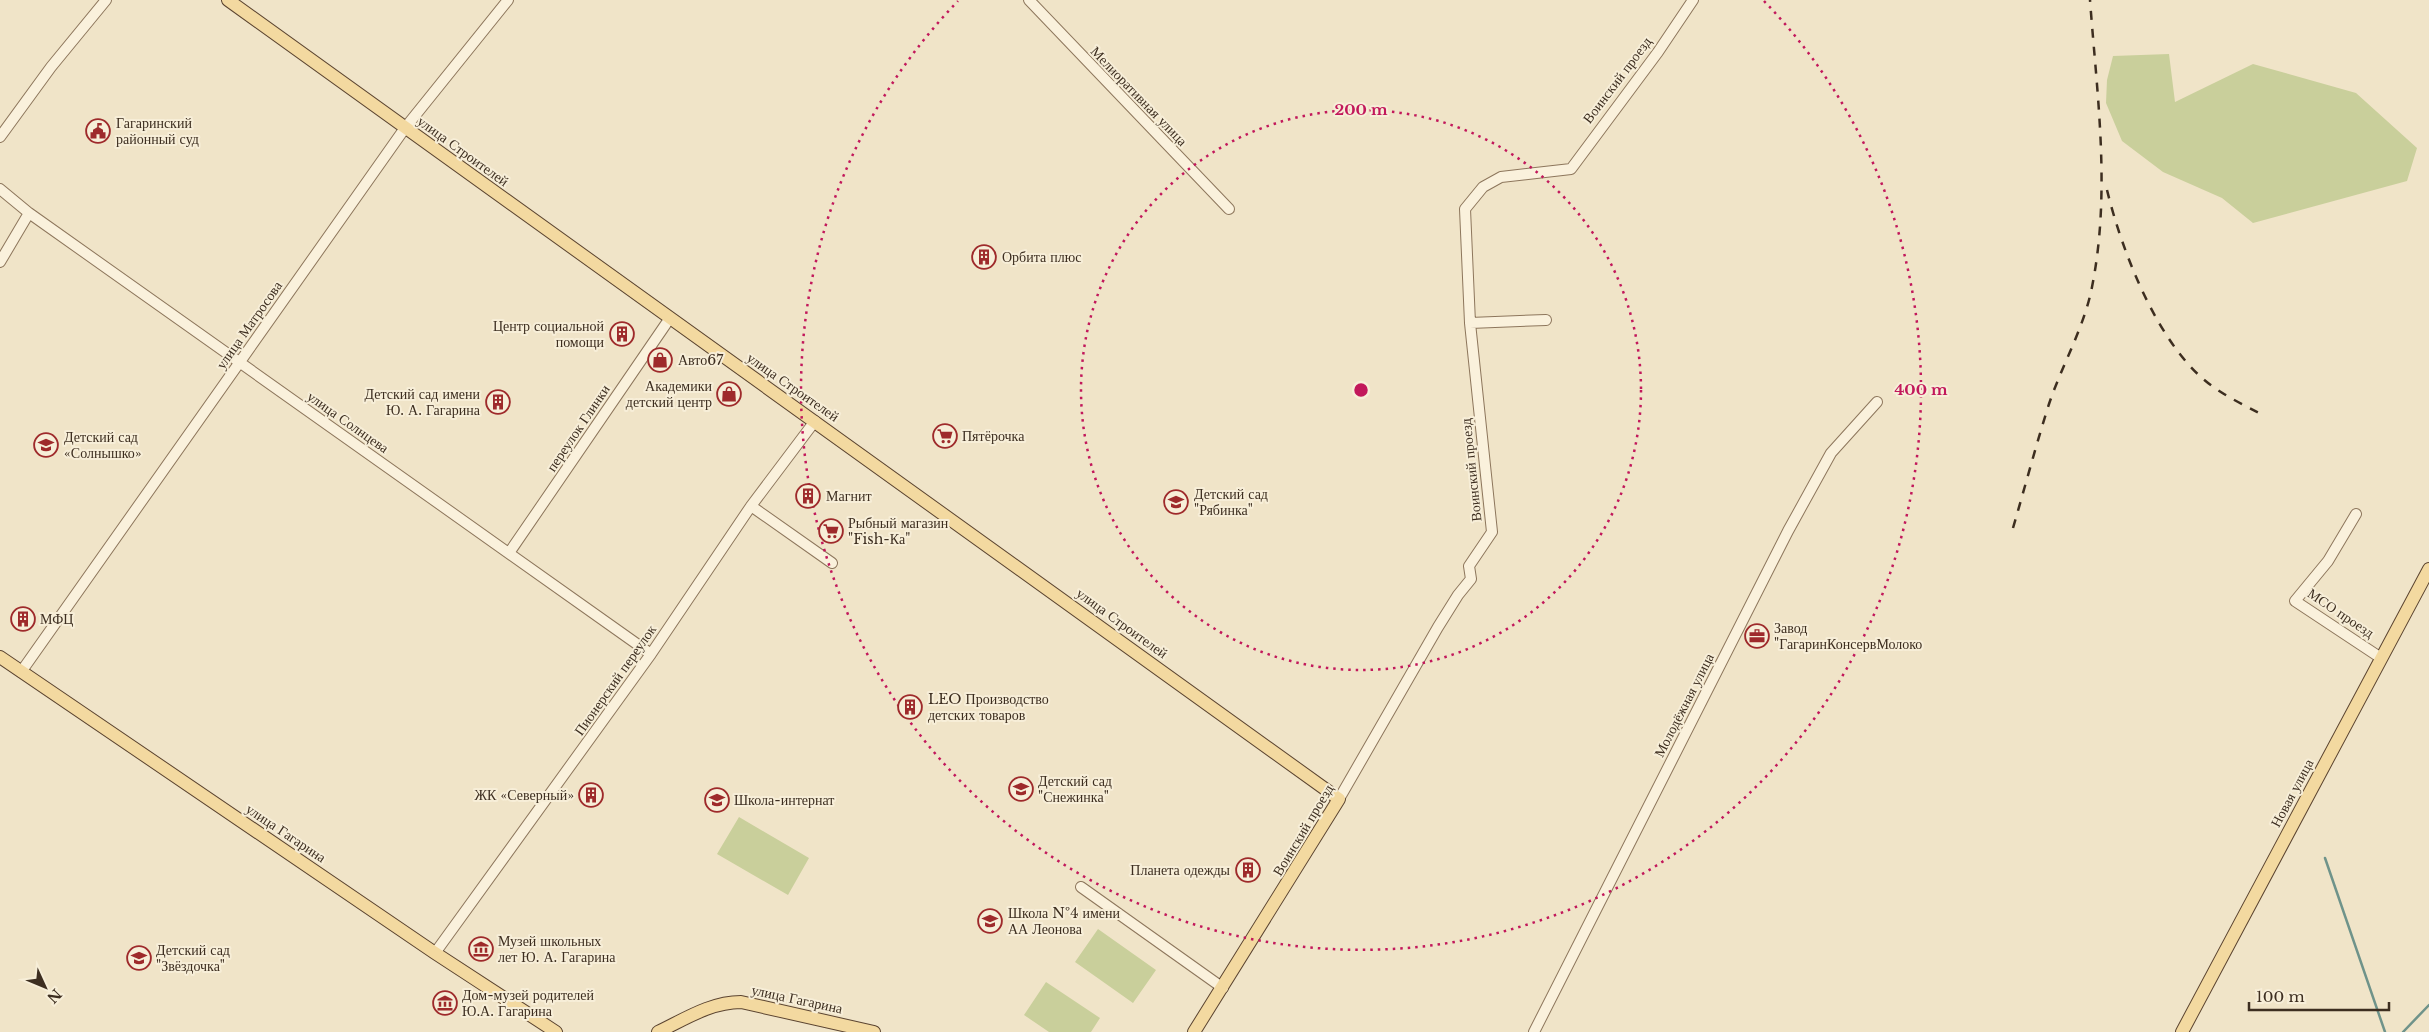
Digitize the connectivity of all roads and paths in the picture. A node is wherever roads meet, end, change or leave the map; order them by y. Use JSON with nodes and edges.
{"nodes":[{"id":1,"x":106,"y":0,"type":"edge"},
{"id":2,"x":228,"y":0,"type":"edge"},
{"id":3,"x":508,"y":0,"type":"edge"},
{"id":4,"x":1029,"y":0,"type":"edge"},
{"id":5,"x":1693,"y":0,"type":"edge"},
{"id":6,"x":405,"y":128,"type":"junction"},
{"id":7,"x":0,"y":137,"type":"edge"},
{"id":8,"x":0,"y":190,"type":"edge"},
{"id":9,"x":1229,"y":210,"type":"dead end"},
{"id":10,"x":29,"y":213,"type":"junction"},
{"id":11,"x":0,"y":262,"type":"edge"},
{"id":12,"x":670,"y":318,"type":"junction"},
{"id":13,"x":1546,"y":320,"type":"dead end"},
{"id":14,"x":1470,"y":323,"type":"junction"},
{"id":15,"x":240,"y":362,"type":"junction"},
{"id":16,"x":1877,"y":402,"type":"dead end"},
{"id":17,"x":815,"y":421,"type":"junction"},
{"id":18,"x":752,"y":506,"type":"junction"},
{"id":19,"x":2356,"y":514,"type":"dead end"},
{"id":20,"x":509,"y":553,"type":"junction"},
{"id":21,"x":832,"y":563,"type":"dead end"},
{"id":22,"x":2429,"y":569,"type":"edge"},
{"id":23,"x":651,"y":654,"type":"junction"},
{"id":24,"x":2381,"y":658,"type":"junction"},
{"id":25,"x":2,"y":663,"type":"edge"},
{"id":26,"x":21,"y":672,"type":"junction"},
{"id":27,"x":1339,"y":799,"type":"junction"},
{"id":28,"x":1081,"y":887,"type":"dead end"},
{"id":29,"x":435,"y":953,"type":"junction"},
{"id":30,"x":1223,"y":988,"type":"junction"},
{"id":31,"x":556,"y":1032,"type":"edge"},
{"id":32,"x":658,"y":1032,"type":"edge"},
{"id":33,"x":874,"y":1032,"type":"edge"},
{"id":34,"x":1194,"y":1032,"type":"edge"},
{"id":35,"x":1534,"y":1032,"type":"edge"},
{"id":36,"x":2182,"y":1032,"type":"edge"}],
"edges":[{"from":1,"to":7,"type":"street"},
{"from":2,"to":6,"type":"main road","name":"улица Строителей"},
{"from":3,"to":6,"type":"street","name":"улица Матросова"},
{"from":4,"to":9,"type":"street","name":"Мелиоративная улица"},
{"from":5,"to":14,"type":"street","name":"Воинский проезд"},
{"from":6,"to":12,"type":"main road","name":"улица Строителей"},
{"from":6,"to":15,"type":"street","name":"улица Матросова"},
{"from":8,"to":10,"type":"street","name":"улица Солнцева"},
{"from":10,"to":11,"type":"street"},
{"from":10,"to":15,"type":"street","name":"улица Солнцева"},
{"from":12,"to":17,"type":"main road","name":"улица Строителей"},
{"from":12,"to":20,"type":"street","name":"переулок Глинки"},
{"from":13,"to":14,"type":"street"},
{"from":14,"to":27,"type":"street","name":"Воинский проезд"},
{"from":15,"to":20,"type":"street","name":"улица Солнцева"},
{"from":15,"to":26,"type":"street","name":"улица Матросова"},
{"from":16,"to":35,"type":"street","name":"Молодёжная улица"},
{"from":17,"to":18,"type":"street","name":"Пионерский переулок"},
{"from":17,"to":27,"type":"main road","name":"улица Строителей"},
{"from":18,"to":21,"type":"street"},
{"from":18,"to":23,"type":"street","name":"Пионерский переулок"},
{"from":19,"to":24,"type":"street","name":"МСО проезд"},
{"from":20,"to":23,"type":"street","name":"улица Солнцева"},
{"from":22,"to":24,"type":"main road","name":"Новая улица"},
{"from":23,"to":29,"type":"street","name":"Пионерский переулок"},
{"from":24,"to":36,"type":"main road","name":"Новая улица"},
{"from":25,"to":26,"type":"main road","name":"улица Гагарина"},
{"from":26,"to":29,"type":"main road","name":"улица Гагарина"},
{"from":27,"to":30,"type":"main road","name":"Воинский проезд"},
{"from":28,"to":30,"type":"street"},
{"from":29,"to":31,"type":"main road","name":"улица Гагарина"},
{"from":30,"to":34,"type":"main road","name":"Воинский проезд"},
{"from":32,"to":33,"type":"main road","name":"улица Гагарина"}]}
